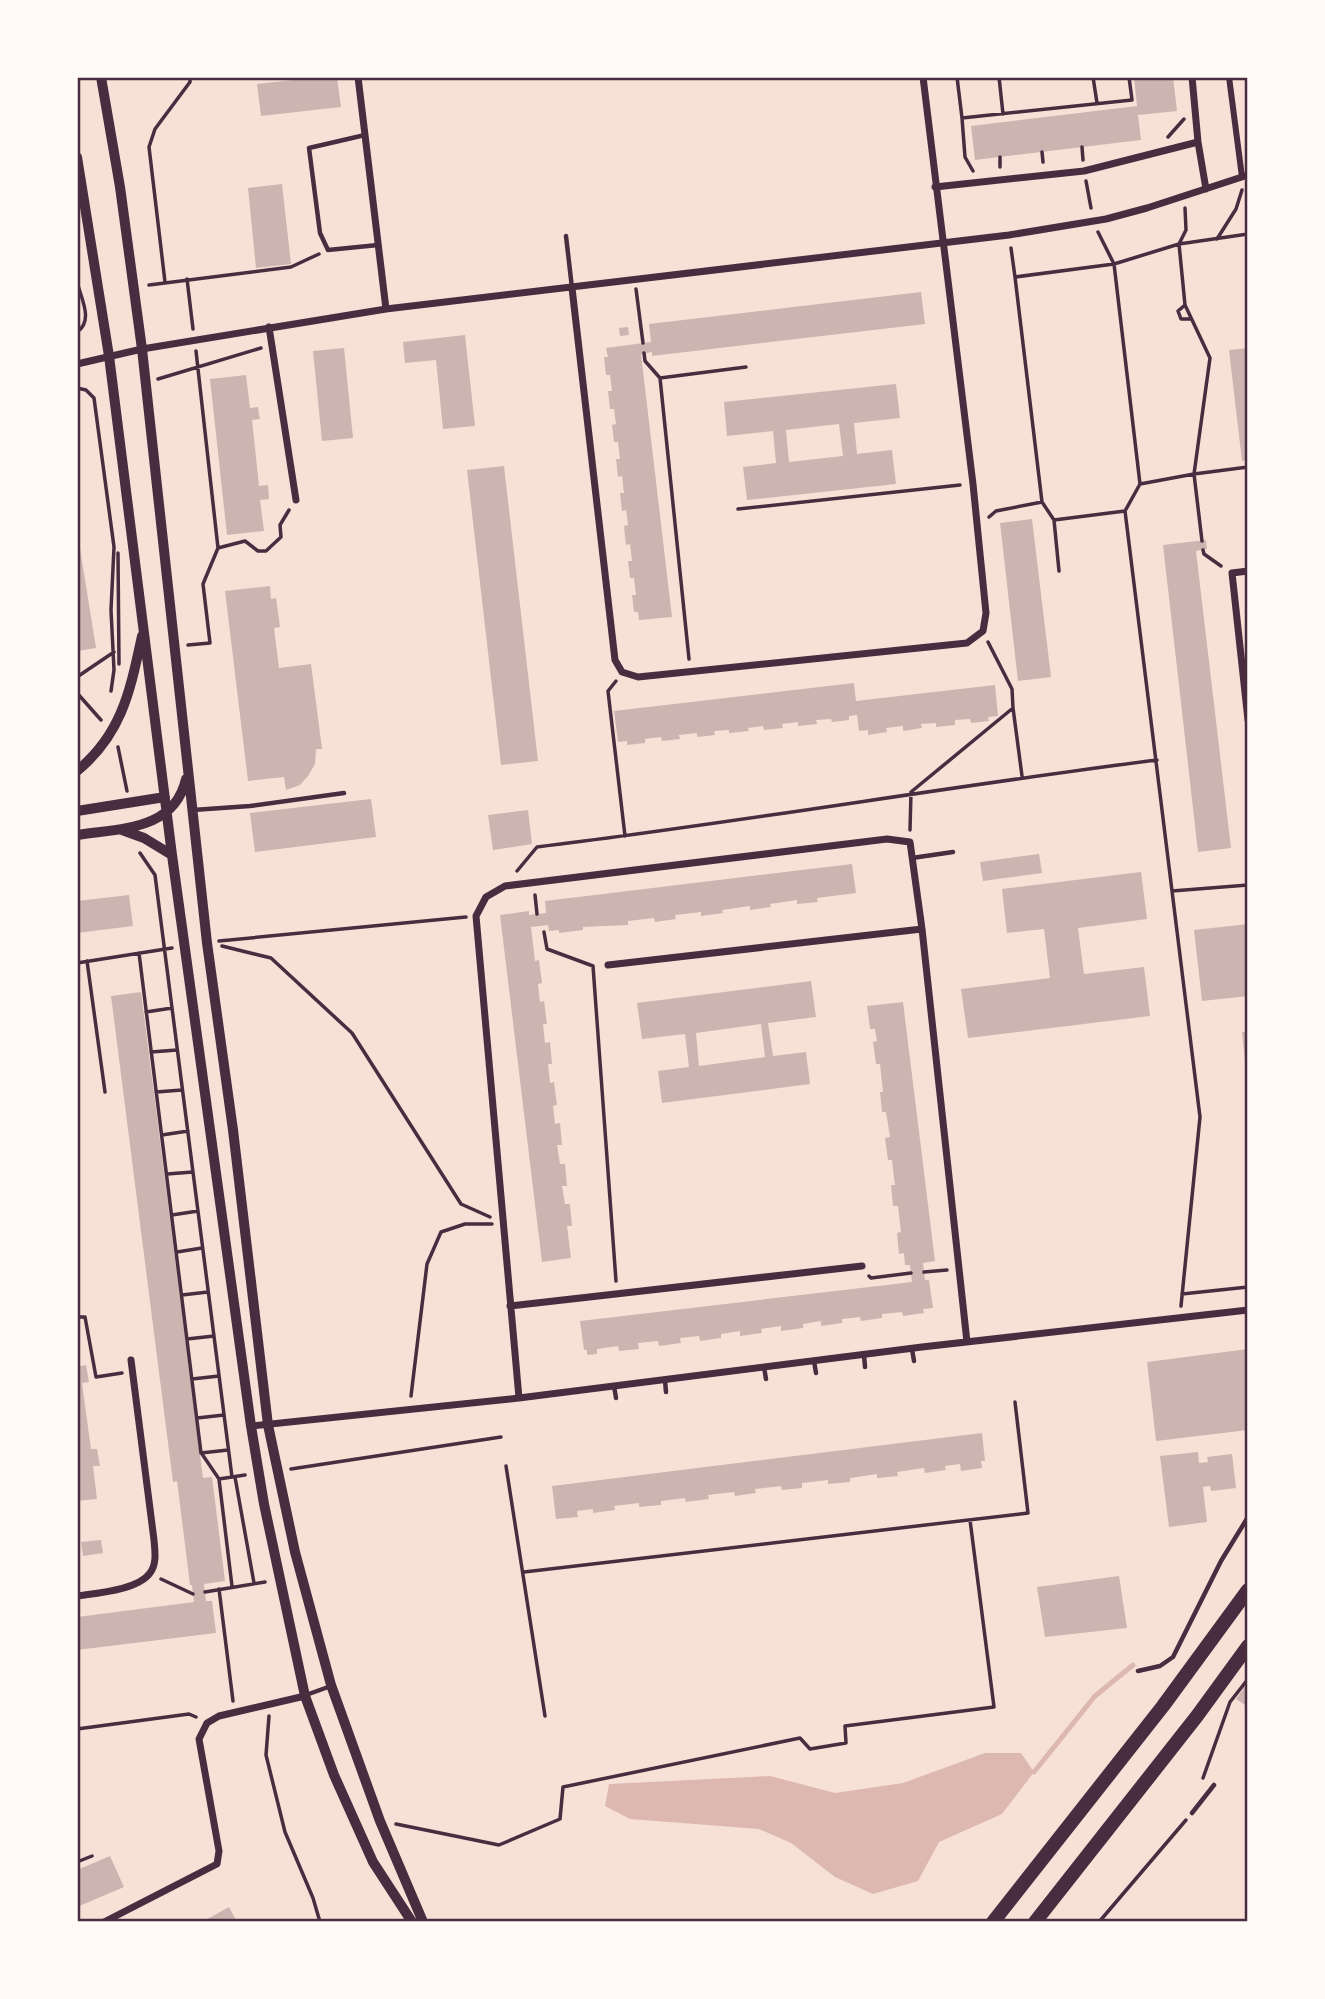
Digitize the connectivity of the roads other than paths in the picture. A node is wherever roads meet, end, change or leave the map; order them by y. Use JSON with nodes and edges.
{"nodes":[{"id":1,"x":101,"y":77,"type":"edge"},
{"id":2,"x":358,"y":77,"type":"edge"},
{"id":3,"x":923,"y":77,"type":"edge"},
{"id":4,"x":1192,"y":77,"type":"edge"},
{"id":5,"x":1229,"y":77,"type":"edge"},
{"id":6,"x":366,"y":135,"type":"junction"},
{"id":7,"x":1198,"y":142,"type":"junction"},
{"id":8,"x":77,"y":157,"type":"edge"},
{"id":9,"x":1245,"y":176,"type":"edge"},
{"id":10,"x":935,"y":187,"type":"junction"},
{"id":11,"x":1206,"y":189,"type":"junction"},
{"id":12,"x":566,"y":236,"type":"dead end"},
{"id":13,"x":379,"y":244,"type":"junction"},
{"id":14,"x":942,"y":244,"type":"junction"},
{"id":15,"x":572,"y":288,"type":"junction"},
{"id":16,"x":386,"y":309,"type":"junction"},
{"id":17,"x":269,"y":327,"type":"junction"},
{"id":18,"x":142,"y":349,"type":"junction"},
{"id":19,"x":108,"y":356,"type":"junction"},
{"id":20,"x":77,"y":364,"type":"edge"},
{"id":21,"x":296,"y":500,"type":"road end"},
{"id":22,"x":1248,"y":571,"type":"edge"},
{"id":23,"x":143,"y":630,"type":"junction"},
{"id":24,"x":1248,"y":720,"type":"edge"},
{"id":25,"x":77,"y":771,"type":"edge"},
{"id":26,"x":188,"y":774,"type":"junction"},
{"id":27,"x":344,"y":793,"type":"dead end"},
{"id":28,"x":165,"y":797,"type":"junction"},
{"id":29,"x":177,"y":802,"type":"junction"},
{"id":30,"x":192,"y":810,"type":"junction"},
{"id":31,"x":77,"y":811,"type":"edge"},
{"id":32,"x":168,"y":814,"type":"junction"},
{"id":33,"x":119,"y":829,"type":"junction"},
{"id":34,"x":77,"y":835,"type":"edge"},
{"id":35,"x":953,"y":852,"type":"dead end"},
{"id":36,"x":172,"y":855,"type":"junction"},
{"id":37,"x":912,"y":858,"type":"junction"},
{"id":38,"x":922,"y":929,"type":"junction"},
{"id":39,"x":608,"y":965,"type":"dead end"},
{"id":40,"x":862,"y":1266,"type":"road end"},
{"id":41,"x":510,"y":1306,"type":"junction"},
{"id":42,"x":1248,"y":1310,"type":"edge"},
{"id":43,"x":967,"y":1342,"type":"junction"},
{"id":44,"x":912,"y":1349,"type":"junction"},
{"id":45,"x":864,"y":1355,"type":"junction"},
{"id":46,"x":131,"y":1360,"type":"dead end"},
{"id":47,"x":814,"y":1361,"type":"junction"},
{"id":48,"x":914,"y":1361,"type":"dead end"},
{"id":49,"x":764,"y":1367,"type":"junction"},
{"id":50,"x":865,"y":1367,"type":"dead end"},
{"id":51,"x":816,"y":1373,"type":"dead end"},
{"id":52,"x":766,"y":1379,"type":"dead end"},
{"id":53,"x":665,"y":1380,"type":"junction"},
{"id":54,"x":614,"y":1386,"type":"junction"},
{"id":55,"x":666,"y":1392,"type":"dead end"},
{"id":56,"x":519,"y":1398,"type":"junction"},
{"id":57,"x":616,"y":1398,"type":"dead end"},
{"id":58,"x":268,"y":1425,"type":"junction"},
{"id":59,"x":251,"y":1426,"type":"junction"},
{"id":60,"x":1248,"y":1517,"type":"edge"},
{"id":61,"x":1248,"y":1590,"type":"edge"},
{"id":62,"x":77,"y":1596,"type":"edge"},
{"id":63,"x":1248,"y":1646,"type":"edge"},
{"id":64,"x":1138,"y":1671,"type":"dead end"},
{"id":65,"x":331,"y":1685,"type":"junction"},
{"id":66,"x":306,"y":1696,"type":"junction"},
{"id":67,"x":1214,"y":1785,"type":"dead end"},
{"id":68,"x":1192,"y":1813,"type":"road end"},
{"id":69,"x":104,"y":1922,"type":"edge"},
{"id":70,"x":412,"y":1922,"type":"edge"},
{"id":71,"x":423,"y":1922,"type":"edge"},
{"id":72,"x":993,"y":1922,"type":"edge"},
{"id":73,"x":1035,"y":1922,"type":"edge"}],
"edges":[{"from":1,"to":18,"type":"street"},
{"from":2,"to":6,"type":"street"},
{"from":3,"to":10,"type":"street"},
{"from":4,"to":7,"type":"street"},
{"from":5,"to":9,"type":"street"},
{"from":6,"to":13,"type":"street"},
{"from":6,"to":13,"type":"lane"},
{"from":7,"to":10,"type":"street"},
{"from":7,"to":11,"type":"street"},
{"from":8,"to":19,"type":"street"},
{"from":9,"to":11,"type":"street"},
{"from":10,"to":14,"type":"street"},
{"from":11,"to":14,"type":"street"},
{"from":12,"to":15,"type":"lane"},
{"from":13,"to":16,"type":"street"},
{"from":14,"to":15,"type":"street"},
{"from":14,"to":15,"type":"street"},
{"from":15,"to":16,"type":"street"},
{"from":16,"to":17,"type":"street"},
{"from":17,"to":18,"type":"street"},
{"from":17,"to":21,"type":"street"},
{"from":18,"to":19,"type":"street"},
{"from":18,"to":26,"type":"street"},
{"from":19,"to":20,"type":"street"},
{"from":19,"to":23,"type":"street"},
{"from":22,"to":24,"type":"street"},
{"from":23,"to":25,"type":"street"},
{"from":23,"to":28,"type":"street"},
{"from":26,"to":29,"type":"street"},
{"from":26,"to":30,"type":"street"},
{"from":27,"to":30,"type":"lane"},
{"from":28,"to":29,"type":"street"},
{"from":28,"to":31,"type":"street"},
{"from":28,"to":32,"type":"street"},
{"from":29,"to":30,"type":"street"},
{"from":29,"to":32,"type":"street"},
{"from":30,"to":58,"type":"street"},
{"from":32,"to":33,"type":"street"},
{"from":32,"to":36,"type":"street"},
{"from":33,"to":34,"type":"street"},
{"from":33,"to":36,"type":"street"},
{"from":35,"to":37,"type":"lane"},
{"from":36,"to":59,"type":"street"},
{"from":37,"to":38,"type":"street"},
{"from":37,"to":41,"type":"street"},
{"from":38,"to":39,"type":"street"},
{"from":38,"to":43,"type":"street"},
{"from":40,"to":41,"type":"street"},
{"from":41,"to":56,"type":"street"},
{"from":42,"to":43,"type":"street"},
{"from":43,"to":44,"type":"street"},
{"from":44,"to":45,"type":"street"},
{"from":44,"to":48,"type":"lane"},
{"from":45,"to":47,"type":"street"},
{"from":45,"to":50,"type":"lane"},
{"from":46,"to":62,"type":"street"},
{"from":47,"to":49,"type":"street"},
{"from":47,"to":51,"type":"lane"},
{"from":49,"to":52,"type":"lane"},
{"from":49,"to":53,"type":"street"},
{"from":53,"to":54,"type":"street"},
{"from":53,"to":55,"type":"lane"},
{"from":54,"to":56,"type":"street"},
{"from":54,"to":57,"type":"lane"},
{"from":56,"to":58,"type":"street"},
{"from":58,"to":59,"type":"street"},
{"from":58,"to":65,"type":"street"},
{"from":59,"to":66,"type":"street"},
{"from":60,"to":64,"type":"lane"},
{"from":61,"to":72,"type":"highway"},
{"from":63,"to":73,"type":"highway"},
{"from":65,"to":66,"type":"lane"},
{"from":65,"to":71,"type":"street"},
{"from":66,"to":69,"type":"street"},
{"from":66,"to":70,"type":"street"},
{"from":67,"to":68,"type":"lane"}]}
